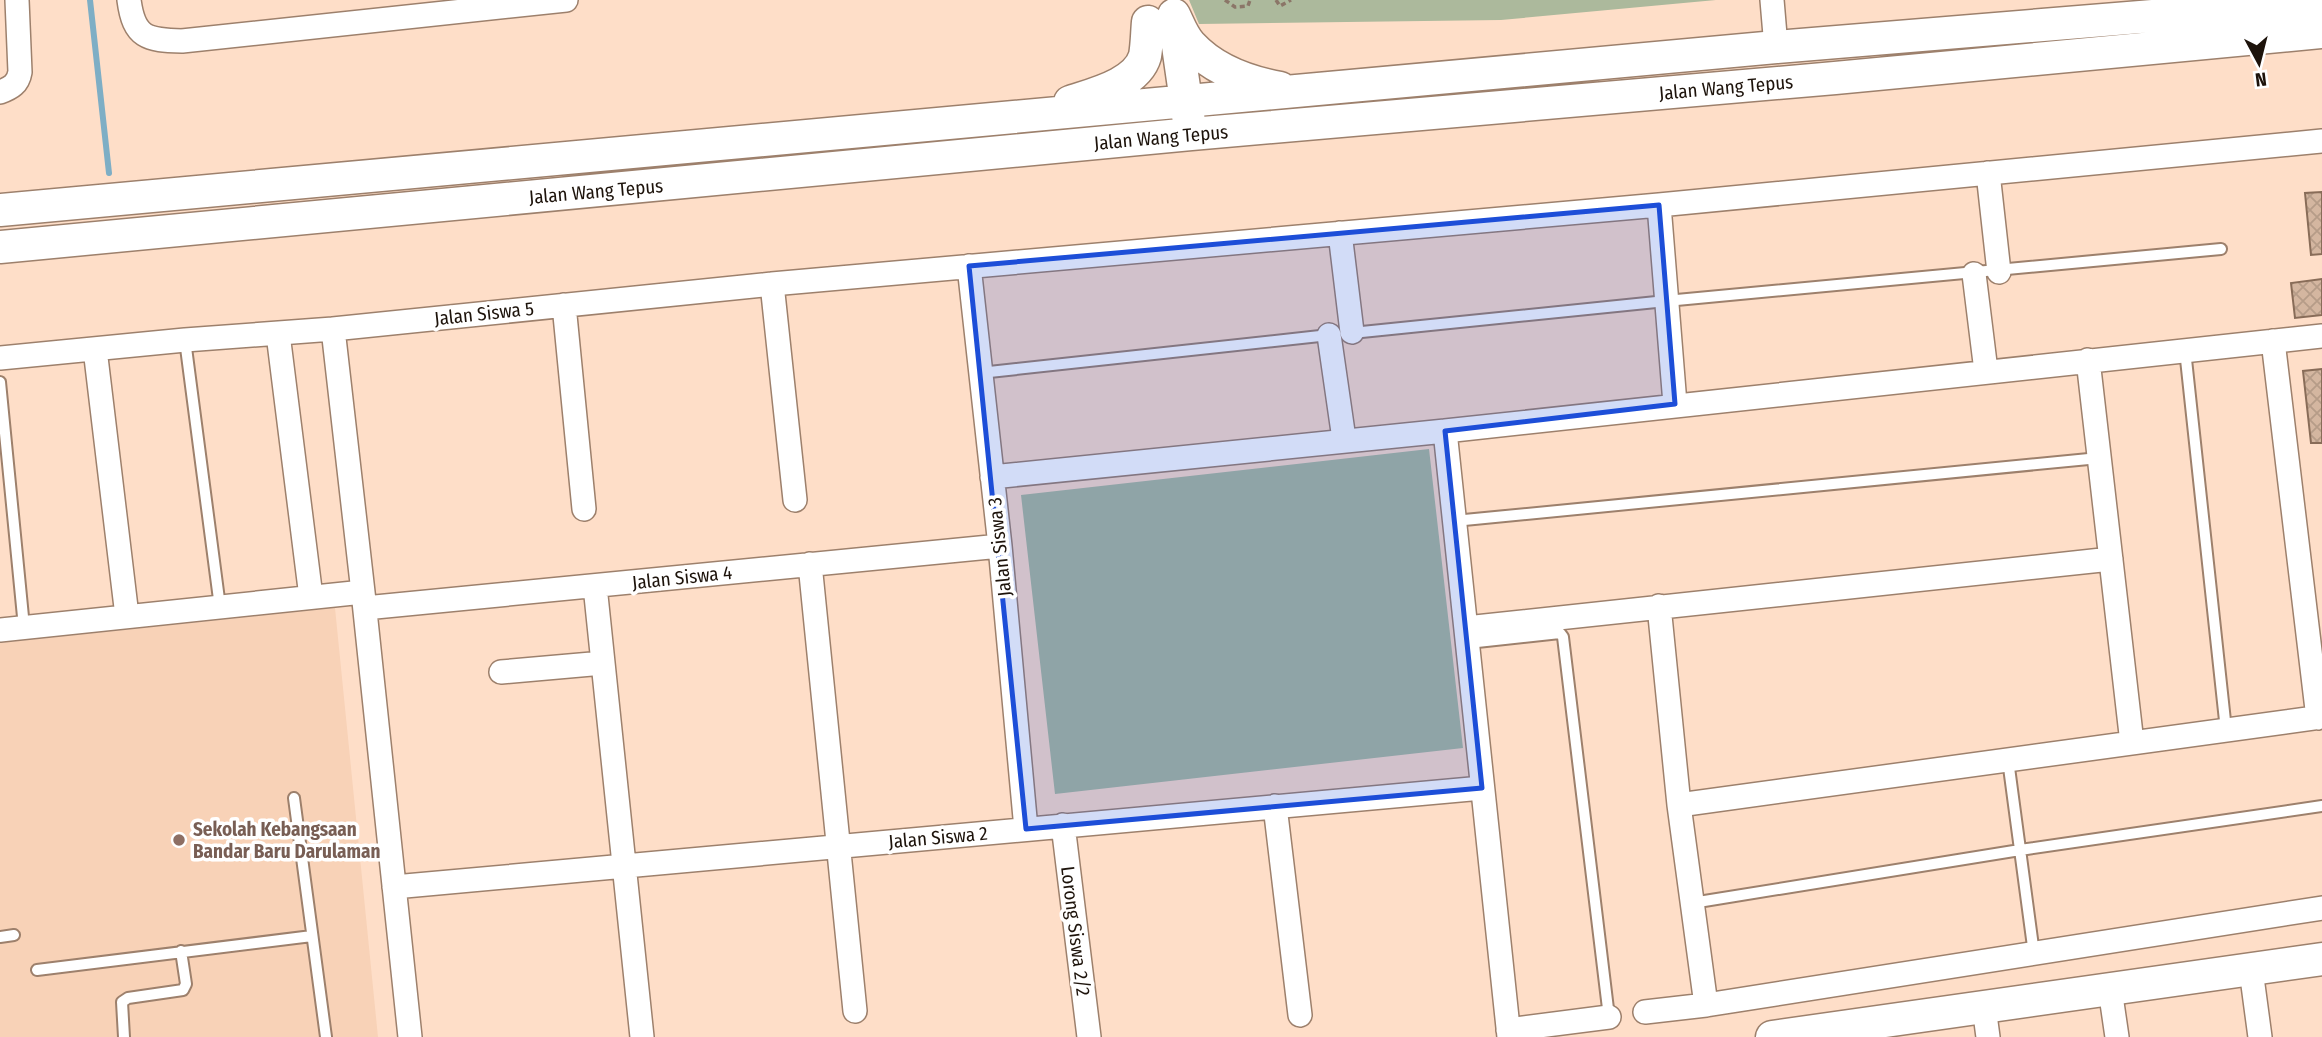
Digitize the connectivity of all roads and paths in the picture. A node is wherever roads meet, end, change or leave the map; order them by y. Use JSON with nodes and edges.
{"nodes":[{"id":1,"x":17,"y":0,"type":"edge"},
{"id":2,"x":129,"y":0,"type":"edge"},
{"id":3,"x":566,"y":0,"type":"edge"},
{"id":4,"x":1225,"y":0,"type":"edge"},
{"id":5,"x":1250,"y":0,"type":"edge"},
{"id":6,"x":1276,"y":0,"type":"edge"},
{"id":7,"x":1291,"y":0,"type":"edge"},
{"id":8,"x":1772,"y":0,"type":"edge"},
{"id":9,"x":1160,"y":9,"type":"edge"},
{"id":10,"x":2320,"y":25,"type":"edge"},
{"id":11,"x":1776,"y":47,"type":"junction"},
{"id":12,"x":0,"y":92,"type":"edge"},
{"id":13,"x":1305,"y":92,"type":"junction"},
{"id":14,"x":1172,"y":104,"type":"junction"},
{"id":15,"x":1032,"y":116,"type":"junction"},
{"id":16,"x":1176,"y":136,"type":"junction"},
{"id":17,"x":2322,"y":141,"type":"edge"},
{"id":18,"x":1989,"y":173,"type":"junction"},
{"id":19,"x":1659,"y":205,"type":"junction"},
{"id":20,"x":0,"y":210,"type":"edge"},
{"id":21,"x":1340,"y":233,"type":"junction"},
{"id":22,"x":0,"y":247,"type":"edge"},
{"id":23,"x":2221,"y":249,"type":"dead end"},
{"id":24,"x":969,"y":266,"type":"junction"},
{"id":25,"x":1999,"y":271,"type":"junction"},
{"id":26,"x":1974,"y":274,"type":"junction"},
{"id":27,"x":772,"y":284,"type":"junction"},
{"id":28,"x":1666,"y":301,"type":"junction"},
{"id":29,"x":564,"y":305,"type":"junction"},
{"id":30,"x":333,"y":329,"type":"junction"},
{"id":31,"x":1353,"y":332,"type":"junction"},
{"id":32,"x":278,"y":334,"type":"junction"},
{"id":33,"x":1329,"y":335,"type":"junction"},
{"id":34,"x":2322,"y":336,"type":"edge"},
{"id":35,"x":185,"y":340,"type":"junction"},
{"id":36,"x":2273,"y":341,"type":"junction"},
{"id":37,"x":95,"y":349,"type":"junction"},
{"id":38,"x":2185,"y":350,"type":"junction"},
{"id":39,"x":0,"y":358,"type":"edge"},
{"id":40,"x":2088,"y":360,"type":"junction"},
{"id":41,"x":1986,"y":371,"type":"junction"},
{"id":42,"x":980,"y":373,"type":"junction"},
{"id":43,"x":0,"y":382,"type":"edge"},
{"id":44,"x":1675,"y":404,"type":"junction"},
{"id":45,"x":1446,"y":431,"type":"junction"},
{"id":46,"x":1344,"y":439,"type":"junction"},
{"id":47,"x":2099,"y":458,"type":"junction"},
{"id":48,"x":992,"y":477,"type":"junction"},
{"id":49,"x":795,"y":500,"type":"dead end"},
{"id":50,"x":583,"y":509,"type":"dead end"},
{"id":51,"x":1454,"y":521,"type":"junction"},
{"id":52,"x":1000,"y":546,"type":"junction"},
{"id":53,"x":2111,"y":559,"type":"junction"},
{"id":54,"x":810,"y":565,"type":"junction"},
{"id":55,"x":595,"y":586,"type":"junction"},
{"id":56,"x":311,"y":597,"type":"junction"},
{"id":57,"x":364,"y":600,"type":"junction"},
{"id":58,"x":1658,"y":606,"type":"junction"},
{"id":59,"x":220,"y":607,"type":"junction"},
{"id":60,"x":127,"y":616,"type":"junction"},
{"id":61,"x":24,"y":627,"type":"junction"},
{"id":62,"x":0,"y":630,"type":"edge"},
{"id":63,"x":1467,"y":635,"type":"junction"},
{"id":64,"x":603,"y":663,"type":"junction"},
{"id":65,"x":501,"y":672,"type":"dead end"},
{"id":66,"x":2320,"y":717,"type":"edge"},
{"id":67,"x":2226,"y":730,"type":"junction"},
{"id":68,"x":2132,"y":743,"type":"junction"},
{"id":69,"x":2008,"y":760,"type":"junction"},
{"id":70,"x":1482,"y":788,"type":"junction"},
{"id":71,"x":294,"y":798,"type":"dead end"},
{"id":72,"x":1679,"y":805,"type":"junction"},
{"id":73,"x":1275,"y":806,"type":"junction"},
{"id":74,"x":2322,"y":806,"type":"edge"},
{"id":75,"x":1063,"y":825,"type":"junction"},
{"id":76,"x":1026,"y":829,"type":"junction"},
{"id":77,"x":839,"y":846,"type":"junction"},
{"id":78,"x":2020,"y":850,"type":"junction"},
{"id":79,"x":624,"y":866,"type":"junction"},
{"id":80,"x":394,"y":887,"type":"junction"},
{"id":81,"x":1691,"y":903,"type":"junction"},
{"id":82,"x":2322,"y":908,"type":"edge"},
{"id":83,"x":14,"y":935,"type":"dead end"},
{"id":84,"x":312,"y":936,"type":"junction"},
{"id":85,"x":0,"y":937,"type":"edge"},
{"id":86,"x":181,"y":951,"type":"junction"},
{"id":87,"x":2034,"y":954,"type":"junction"},
{"id":88,"x":2322,"y":959,"type":"edge"},
{"id":89,"x":37,"y":970,"type":"dead end"},
{"id":90,"x":2251,"y":970,"type":"junction"},
{"id":91,"x":2110,"y":989,"type":"junction"},
{"id":92,"x":1706,"y":1005,"type":"junction"},
{"id":93,"x":855,"y":1011,"type":"dead end"},
{"id":94,"x":1645,"y":1012,"type":"dead end"},
{"id":95,"x":1300,"y":1015,"type":"dead end"},
{"id":96,"x":1609,"y":1017,"type":"joint"},
{"id":97,"x":1986,"y":1022,"type":"edge"},
{"id":98,"x":1850,"y":1032,"type":"edge"},
{"id":99,"x":1508,"y":1034,"type":"edge"},
{"id":100,"x":124,"y":1037,"type":"edge"},
{"id":101,"x":326,"y":1037,"type":"edge"},
{"id":102,"x":410,"y":1037,"type":"edge"},
{"id":103,"x":642,"y":1037,"type":"edge"},
{"id":104,"x":1089,"y":1037,"type":"edge"},
{"id":105,"x":1772,"y":1037,"type":"edge"},
{"id":106,"x":2117,"y":1037,"type":"edge"},
{"id":107,"x":2260,"y":1037,"type":"edge"}],
"edges":[{"from":1,"to":12,"type":"street"},
{"from":2,"to":3,"type":"street"},
{"from":4,"to":5,"type":"path"},
{"from":6,"to":7,"type":"path"},
{"from":8,"to":11,"type":"street"},
{"from":9,"to":13,"type":"main road"},
{"from":9,"to":14,"type":"main road"},
{"from":9,"to":15,"type":"main road"},
{"from":10,"to":11,"type":"main road","name":"Jalan Wang Tepus"},
{"from":10,"to":16,"type":"main road","name":"Jalan Wang Tepus"},
{"from":11,"to":13,"type":"main road","name":"Jalan Wang Tepus"},
{"from":13,"to":14,"type":"main road","name":"Jalan Wang Tepus"},
{"from":14,"to":15,"type":"main road","name":"Jalan Wang Tepus"},
{"from":14,"to":16,"type":"main road"},
{"from":15,"to":20,"type":"main road","name":"Jalan Wang Tepus"},
{"from":16,"to":22,"type":"main road","name":"Jalan Wang Tepus"},
{"from":17,"to":18,"type":"street","name":"Jalan Siswa 5"},
{"from":18,"to":19,"type":"street","name":"Jalan Siswa 5"},
{"from":18,"to":25,"type":"street"},
{"from":19,"to":21,"type":"street","name":"Jalan Siswa 5"},
{"from":19,"to":28,"type":"street"},
{"from":21,"to":24,"type":"street","name":"Jalan Siswa 5"},
{"from":21,"to":31,"type":"street"},
{"from":23,"to":25,"type":"lane"},
{"from":24,"to":27,"type":"street","name":"Jalan Siswa 5"},
{"from":24,"to":42,"type":"street","name":"Jalan Siswa 3"},
{"from":25,"to":26,"type":"lane"},
{"from":26,"to":28,"type":"lane"},
{"from":26,"to":41,"type":"street"},
{"from":27,"to":29,"type":"street","name":"Jalan Siswa 5"},
{"from":27,"to":49,"type":"street"},
{"from":28,"to":31,"type":"lane"},
{"from":28,"to":44,"type":"street"},
{"from":29,"to":30,"type":"street","name":"Jalan Siswa 5"},
{"from":29,"to":50,"type":"street"},
{"from":30,"to":32,"type":"street","name":"Jalan Siswa 5"},
{"from":30,"to":57,"type":"street"},
{"from":31,"to":33,"type":"lane"},
{"from":32,"to":35,"type":"street","name":"Jalan Siswa 5"},
{"from":32,"to":56,"type":"street"},
{"from":33,"to":42,"type":"lane"},
{"from":33,"to":46,"type":"street"},
{"from":34,"to":36,"type":"street"},
{"from":35,"to":37,"type":"street","name":"Jalan Siswa 5"},
{"from":35,"to":59,"type":"lane"},
{"from":36,"to":38,"type":"street"},
{"from":36,"to":66,"type":"street"},
{"from":37,"to":39,"type":"street","name":"Jalan Siswa 5"},
{"from":37,"to":60,"type":"street"},
{"from":38,"to":40,"type":"street"},
{"from":38,"to":67,"type":"lane"},
{"from":40,"to":41,"type":"street"},
{"from":40,"to":47,"type":"street"},
{"from":41,"to":44,"type":"street"},
{"from":42,"to":48,"type":"street","name":"Jalan Siswa 3"},
{"from":43,"to":61,"type":"lane"},
{"from":44,"to":45,"type":"street"},
{"from":45,"to":46,"type":"street"},
{"from":45,"to":51,"type":"street"},
{"from":46,"to":48,"type":"street"},
{"from":47,"to":51,"type":"lane"},
{"from":47,"to":53,"type":"street"},
{"from":48,"to":52,"type":"street","name":"Jalan Siswa 3"},
{"from":51,"to":63,"type":"street"},
{"from":52,"to":54,"type":"street","name":"Jalan Siswa 4"},
{"from":52,"to":76,"type":"street","name":"Jalan Siswa 3"},
{"from":53,"to":58,"type":"street"},
{"from":53,"to":68,"type":"street"},
{"from":54,"to":55,"type":"street","name":"Jalan Siswa 4"},
{"from":54,"to":77,"type":"street"},
{"from":55,"to":57,"type":"street","name":"Jalan Siswa 4"},
{"from":55,"to":64,"type":"street"},
{"from":56,"to":57,"type":"street","name":"Jalan Siswa 4"},
{"from":56,"to":59,"type":"street","name":"Jalan Siswa 4"},
{"from":57,"to":80,"type":"street"},
{"from":58,"to":63,"type":"street"},
{"from":58,"to":72,"type":"street"},
{"from":59,"to":60,"type":"street","name":"Jalan Siswa 4"},
{"from":60,"to":61,"type":"street","name":"Jalan Siswa 4"},
{"from":61,"to":62,"type":"street","name":"Jalan Siswa 4"},
{"from":63,"to":70,"type":"street"},
{"from":63,"to":96,"type":"lane"},
{"from":64,"to":65,"type":"street"},
{"from":64,"to":79,"type":"street"},
{"from":66,"to":67,"type":"street"},
{"from":67,"to":68,"type":"street"},
{"from":68,"to":69,"type":"street"},
{"from":69,"to":72,"type":"street"},
{"from":69,"to":78,"type":"lane"},
{"from":70,"to":73,"type":"street","name":"Jalan Siswa 2"},
{"from":70,"to":99,"type":"street"},
{"from":71,"to":84,"type":"lane"},
{"from":72,"to":81,"type":"street"},
{"from":73,"to":75,"type":"street","name":"Jalan Siswa 2"},
{"from":73,"to":95,"type":"street"},
{"from":74,"to":78,"type":"lane"},
{"from":75,"to":76,"type":"street","name":"Jalan Siswa 2"},
{"from":75,"to":104,"type":"street","name":"Lorong Siswa 2/2"},
{"from":76,"to":77,"type":"street","name":"Jalan Siswa 2"},
{"from":77,"to":79,"type":"street","name":"Jalan Siswa 2"},
{"from":77,"to":93,"type":"street"},
{"from":78,"to":81,"type":"lane"},
{"from":78,"to":87,"type":"lane"},
{"from":79,"to":80,"type":"street","name":"Jalan Siswa 2"},
{"from":79,"to":103,"type":"street"},
{"from":80,"to":102,"type":"street"},
{"from":81,"to":92,"type":"street"},
{"from":82,"to":87,"type":"street"},
{"from":83,"to":85,"type":"lane"},
{"from":84,"to":86,"type":"lane"},
{"from":84,"to":101,"type":"lane"},
{"from":86,"to":89,"type":"lane"},
{"from":86,"to":100,"type":"lane"},
{"from":87,"to":92,"type":"street"},
{"from":88,"to":90,"type":"main road"},
{"from":90,"to":91,"type":"main road"},
{"from":90,"to":107,"type":"street"},
{"from":91,"to":97,"type":"main road"},
{"from":91,"to":106,"type":"street"},
{"from":92,"to":94,"type":"street"},
{"from":96,"to":99,"type":"street"},
{"from":97,"to":98,"type":"main road"},
{"from":98,"to":105,"type":"main road"}]}
